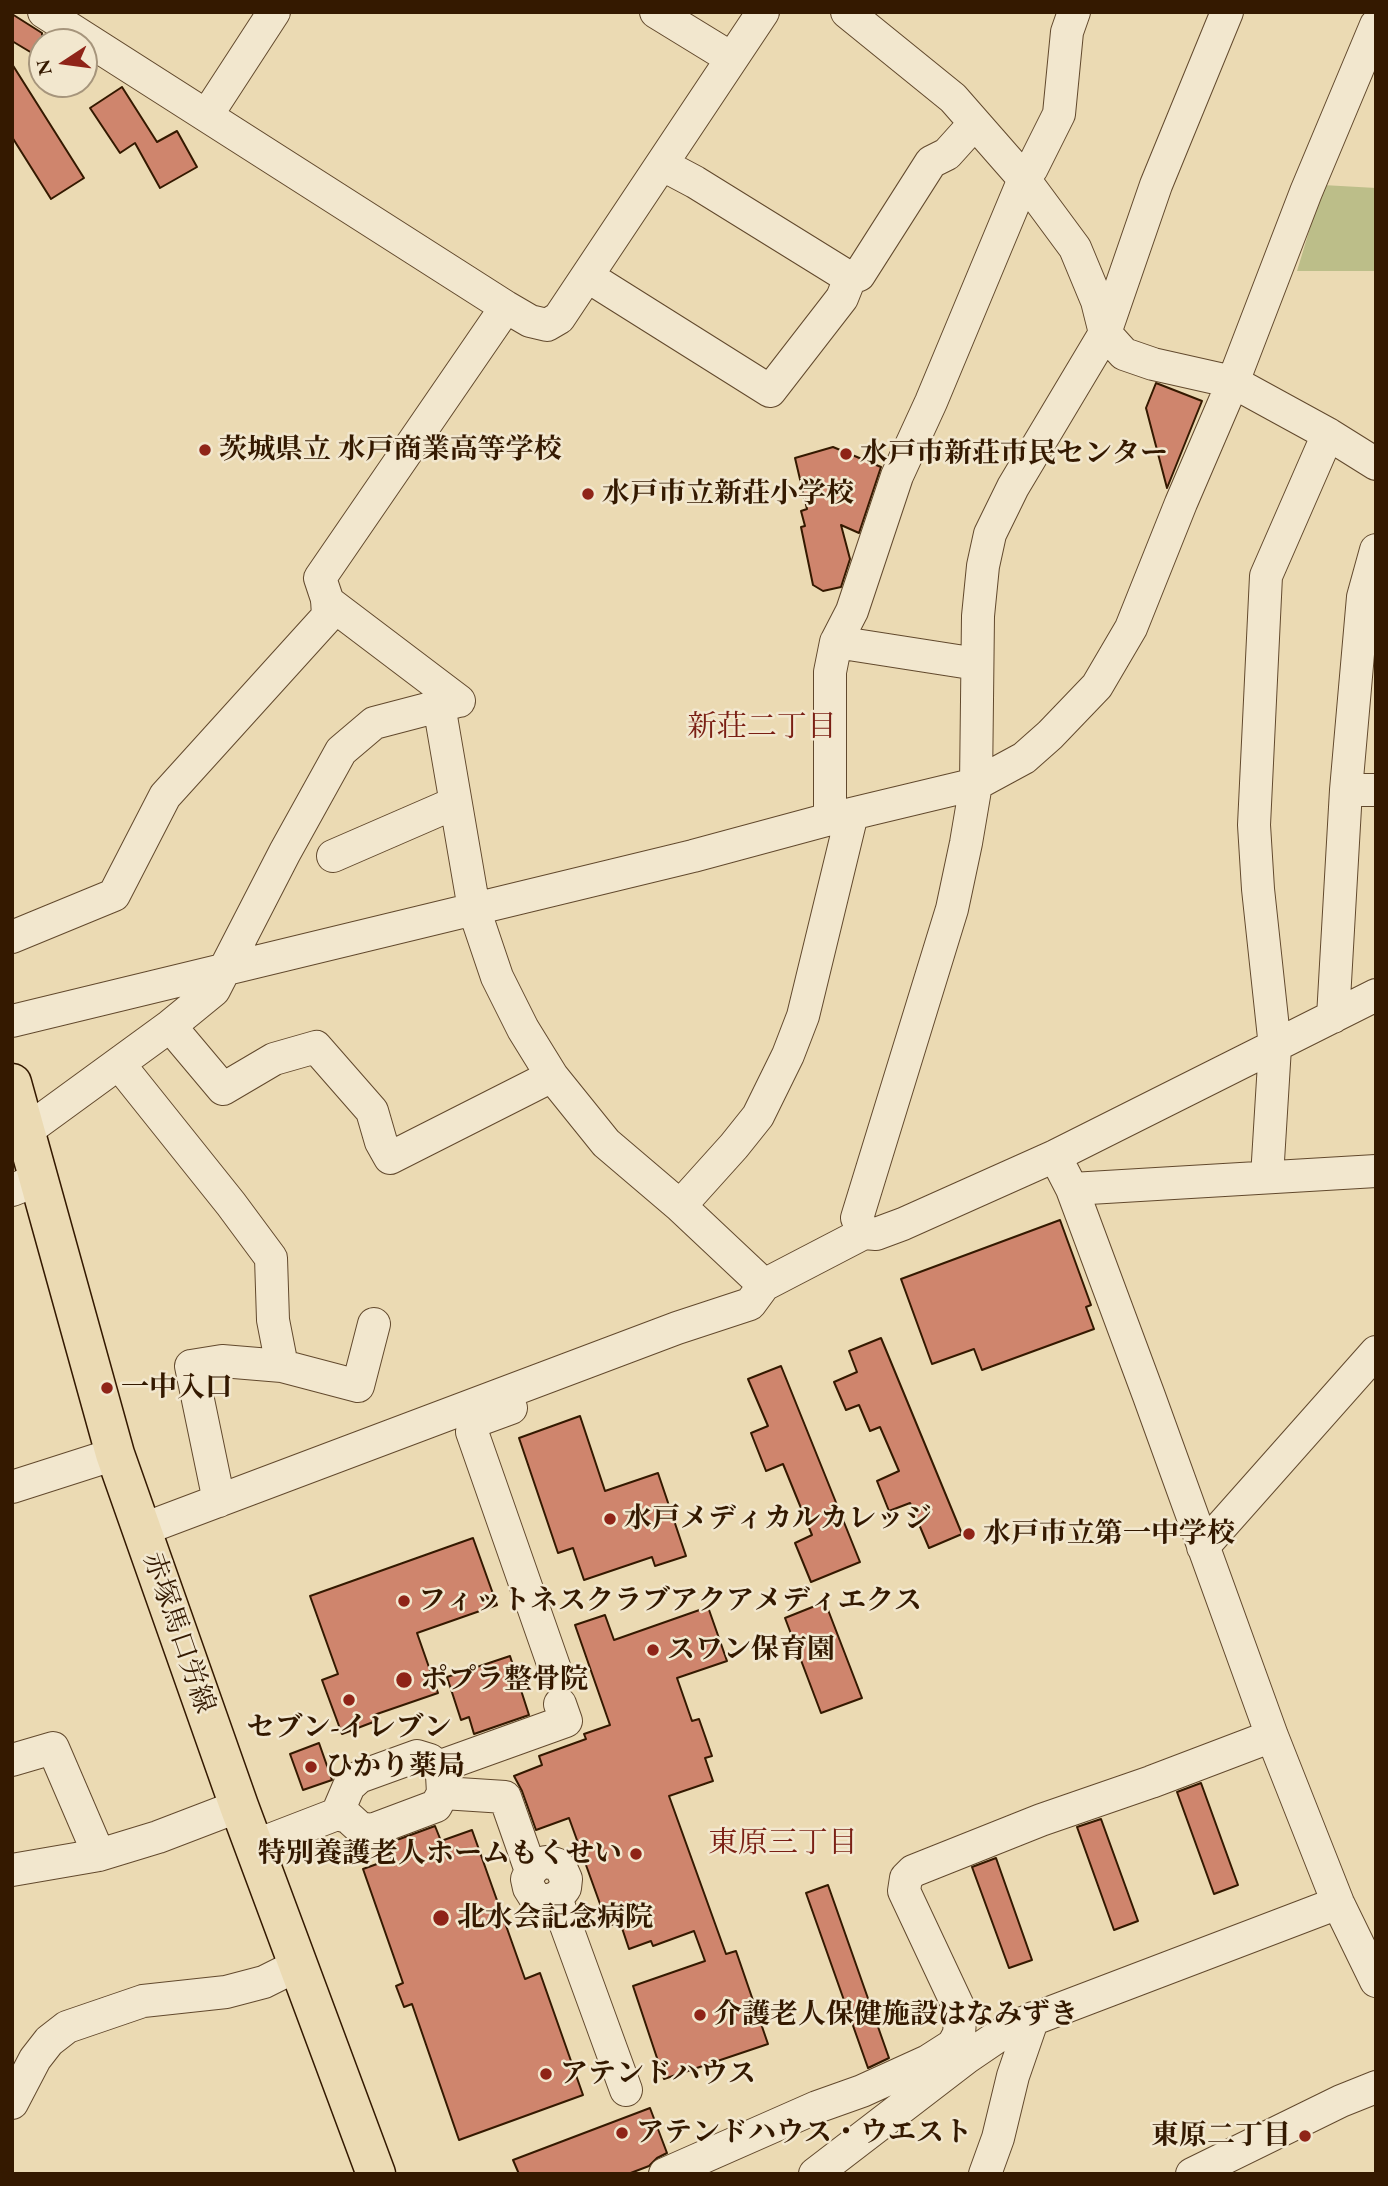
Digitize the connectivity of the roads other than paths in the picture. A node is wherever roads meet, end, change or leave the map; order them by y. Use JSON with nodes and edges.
{"nodes":[{"id":1,"x":44,"y":12,"type":"edge"},
{"id":2,"x":274,"y":12,"type":"edge"},
{"id":3,"x":656,"y":12,"type":"edge"},
{"id":4,"x":763,"y":12,"type":"edge"},
{"id":5,"x":847,"y":12,"type":"edge"},
{"id":6,"x":1074,"y":12,"type":"edge"},
{"id":7,"x":1227,"y":12,"type":"edge"},
{"id":8,"x":1376,"y":25,"type":"edge"},
{"id":9,"x":731,"y":58,"type":"junction"},
{"id":10,"x":208,"y":115,"type":"junction"},
{"id":11,"x":974,"y":124,"type":"junction"},
{"id":12,"x":663,"y":165,"type":"junction"},
{"id":13,"x":1024,"y":179,"type":"junction"},
{"id":14,"x":587,"y":276,"type":"junction"},
{"id":15,"x":850,"y":278,"type":"junction"},
{"id":16,"x":506,"y":307,"type":"junction"},
{"id":17,"x":1105,"y":332,"type":"junction"},
{"id":18,"x":1233,"y":382,"type":"junction"},
{"id":19,"x":1328,"y":434,"type":"junction"},
{"id":20,"x":1376,"y":464,"type":"edge"},
{"id":21,"x":1376,"y":550,"type":"edge"},
{"id":22,"x":327,"y":601,"type":"junction"},
{"id":23,"x":835,"y":642,"type":"junction"},
{"id":24,"x":977,"y":664,"type":"junction"},
{"id":25,"x":449,"y":703,"type":"junction"},
{"id":26,"x":976,"y":784,"type":"junction"},
{"id":27,"x":1361,"y":790,"type":"edge"},
{"id":28,"x":455,"y":803,"type":"junction"},
{"id":29,"x":841,"y":817,"type":"junction"},
{"id":30,"x":333,"y":856,"type":"dead end"},
{"id":31,"x":474,"y":909,"type":"junction"},
{"id":32,"x":12,"y":937,"type":"edge"},
{"id":33,"x":223,"y":970,"type":"junction"},
{"id":34,"x":1376,"y":995,"type":"edge"},
{"id":35,"x":1333,"y":1017,"type":"junction"},
{"id":36,"x":12,"y":1021,"type":"edge"},
{"id":37,"x":170,"y":1026,"type":"junction"},
{"id":38,"x":1275,"y":1047,"type":"junction"},
{"id":39,"x":119,"y":1064,"type":"junction"},
{"id":40,"x":552,"y":1076,"type":"junction"},
{"id":41,"x":12,"y":1083,"type":"edge"},
{"id":42,"x":26,"y":1131,"type":"junction"},
{"id":43,"x":1055,"y":1156,"type":"junction"},
{"id":44,"x":1376,"y":1171,"type":"edge"},
{"id":45,"x":1267,"y":1177,"type":"junction"},
{"id":46,"x":26,"y":1184,"type":"edge"},
{"id":47,"x":1072,"y":1189,"type":"junction"},
{"id":48,"x":680,"y":1206,"type":"junction"},
{"id":49,"x":864,"y":1233,"type":"junction"},
{"id":50,"x":764,"y":1285,"type":"junction"},
{"id":51,"x":374,"y":1324,"type":"dead end"},
{"id":52,"x":1376,"y":1352,"type":"edge"},
{"id":53,"x":282,"y":1366,"type":"junction"},
{"id":54,"x":541,"y":1379,"type":"junction"},
{"id":55,"x":115,"y":1454,"type":"junction"},
{"id":56,"x":12,"y":1487,"type":"edge"},
{"id":57,"x":219,"y":1502,"type":"junction"},
{"id":58,"x":141,"y":1530,"type":"junction"},
{"id":59,"x":1203,"y":1547,"type":"junction"},
{"id":60,"x":1272,"y":1736,"type":"junction"},
{"id":61,"x":12,"y":1760,"type":"edge"},
{"id":62,"x":441,"y":1780,"type":"junction"},
{"id":63,"x":239,"y":1806,"type":"junction"},
{"id":64,"x":337,"y":1814,"type":"junction"},
{"id":65,"x":254,"y":1846,"type":"junction"},
{"id":66,"x":99,"y":1855,"type":"junction"},
{"id":67,"x":12,"y":1870,"type":"edge"},
{"id":68,"x":1338,"y":1903,"type":"junction"},
{"id":69,"x":298,"y":1965,"type":"junction"},
{"id":70,"x":1376,"y":1982,"type":"edge"},
{"id":71,"x":1033,"y":2018,"type":"junction"},
{"id":72,"x":1376,"y":2087,"type":"edge"},
{"id":73,"x":626,"y":2090,"type":"dead end"},
{"id":74,"x":12,"y":2103,"type":"edge"},
{"id":75,"x":376,"y":2174,"type":"edge"},
{"id":76,"x":665,"y":2174,"type":"edge"},
{"id":77,"x":815,"y":2174,"type":"edge"},
{"id":78,"x":985,"y":2174,"type":"edge"},
{"id":79,"x":1192,"y":2174,"type":"edge"}],
"edges":[{"from":1,"to":10,"type":"street"},
{"from":2,"to":10,"type":"street"},
{"from":3,"to":9,"type":"street"},
{"from":4,"to":9,"type":"street"},
{"from":5,"to":11,"type":"street"},
{"from":6,"to":13,"type":"street"},
{"from":7,"to":17,"type":"street"},
{"from":8,"to":18,"type":"street"},
{"from":9,"to":12,"type":"street"},
{"from":10,"to":16,"type":"street"},
{"from":11,"to":13,"type":"street"},
{"from":11,"to":15,"type":"street"},
{"from":12,"to":14,"type":"street"},
{"from":12,"to":15,"type":"street"},
{"from":13,"to":17,"type":"street"},
{"from":13,"to":23,"type":"street"},
{"from":14,"to":15,"type":"street"},
{"from":14,"to":16,"type":"street"},
{"from":16,"to":22,"type":"street"},
{"from":17,"to":18,"type":"street"},
{"from":17,"to":24,"type":"street"},
{"from":18,"to":19,"type":"street"},
{"from":18,"to":26,"type":"street"},
{"from":19,"to":20,"type":"street"},
{"from":19,"to":38,"type":"street"},
{"from":21,"to":27,"type":"street"},
{"from":22,"to":25,"type":"street"},
{"from":22,"to":32,"type":"street"},
{"from":23,"to":24,"type":"street"},
{"from":23,"to":29,"type":"street"},
{"from":24,"to":26,"type":"street"},
{"from":25,"to":28,"type":"street"},
{"from":25,"to":33,"type":"street"},
{"from":26,"to":29,"type":"street"},
{"from":26,"to":49,"type":"street"},
{"from":27,"to":35,"type":"street"},
{"from":28,"to":30,"type":"street"},
{"from":28,"to":31,"type":"street"},
{"from":29,"to":31,"type":"street"},
{"from":29,"to":48,"type":"street"},
{"from":31,"to":33,"type":"street"},
{"from":31,"to":40,"type":"street"},
{"from":33,"to":36,"type":"street"},
{"from":33,"to":37,"type":"street"},
{"from":34,"to":35,"type":"street"},
{"from":35,"to":38,"type":"street"},
{"from":37,"to":39,"type":"street"},
{"from":37,"to":40,"type":"street"},
{"from":38,"to":43,"type":"street"},
{"from":38,"to":45,"type":"street"},
{"from":39,"to":42,"type":"street"},
{"from":39,"to":53,"type":"street"},
{"from":40,"to":48,"type":"street"},
{"from":41,"to":42,"type":"main road","name":"赤塚馬口労線"},
{"from":42,"to":46,"type":"main road","name":"赤塚馬口労線"},
{"from":43,"to":47,"type":"street"},
{"from":43,"to":49,"type":"street"},
{"from":44,"to":45,"type":"street"},
{"from":45,"to":47,"type":"street"},
{"from":46,"to":55,"type":"main road","name":"赤塚馬口労線"},
{"from":47,"to":59,"type":"street"},
{"from":48,"to":50,"type":"street"},
{"from":49,"to":50,"type":"street"},
{"from":50,"to":54,"type":"street"},
{"from":51,"to":53,"type":"street"},
{"from":52,"to":59,"type":"street"},
{"from":53,"to":57,"type":"street"},
{"from":54,"to":57,"type":"street"},
{"from":54,"to":62,"type":"street"},
{"from":55,"to":56,"type":"street"},
{"from":55,"to":58,"type":"main road","name":"赤塚馬口労線"},
{"from":57,"to":58,"type":"street"},
{"from":58,"to":63,"type":"main road","name":"赤塚馬口労線"},
{"from":59,"to":60,"type":"street"},
{"from":60,"to":68,"type":"street"},
{"from":60,"to":76,"type":"street"},
{"from":61,"to":66,"type":"street"},
{"from":62,"to":64,"type":"street"},
{"from":62,"to":64,"type":"street"},
{"from":62,"to":73,"type":"street"},
{"from":63,"to":65,"type":"main road","name":"赤塚馬口労線"},
{"from":63,"to":66,"type":"street"},
{"from":64,"to":65,"type":"street"},
{"from":65,"to":69,"type":"main road","name":"赤塚馬口労線"},
{"from":66,"to":67,"type":"street"},
{"from":68,"to":70,"type":"street"},
{"from":68,"to":71,"type":"street"},
{"from":69,"to":74,"type":"street"},
{"from":69,"to":75,"type":"main road","name":"赤塚馬口労線"},
{"from":71,"to":77,"type":"street"},
{"from":71,"to":78,"type":"street"},
{"from":72,"to":79,"type":"street"}]}
